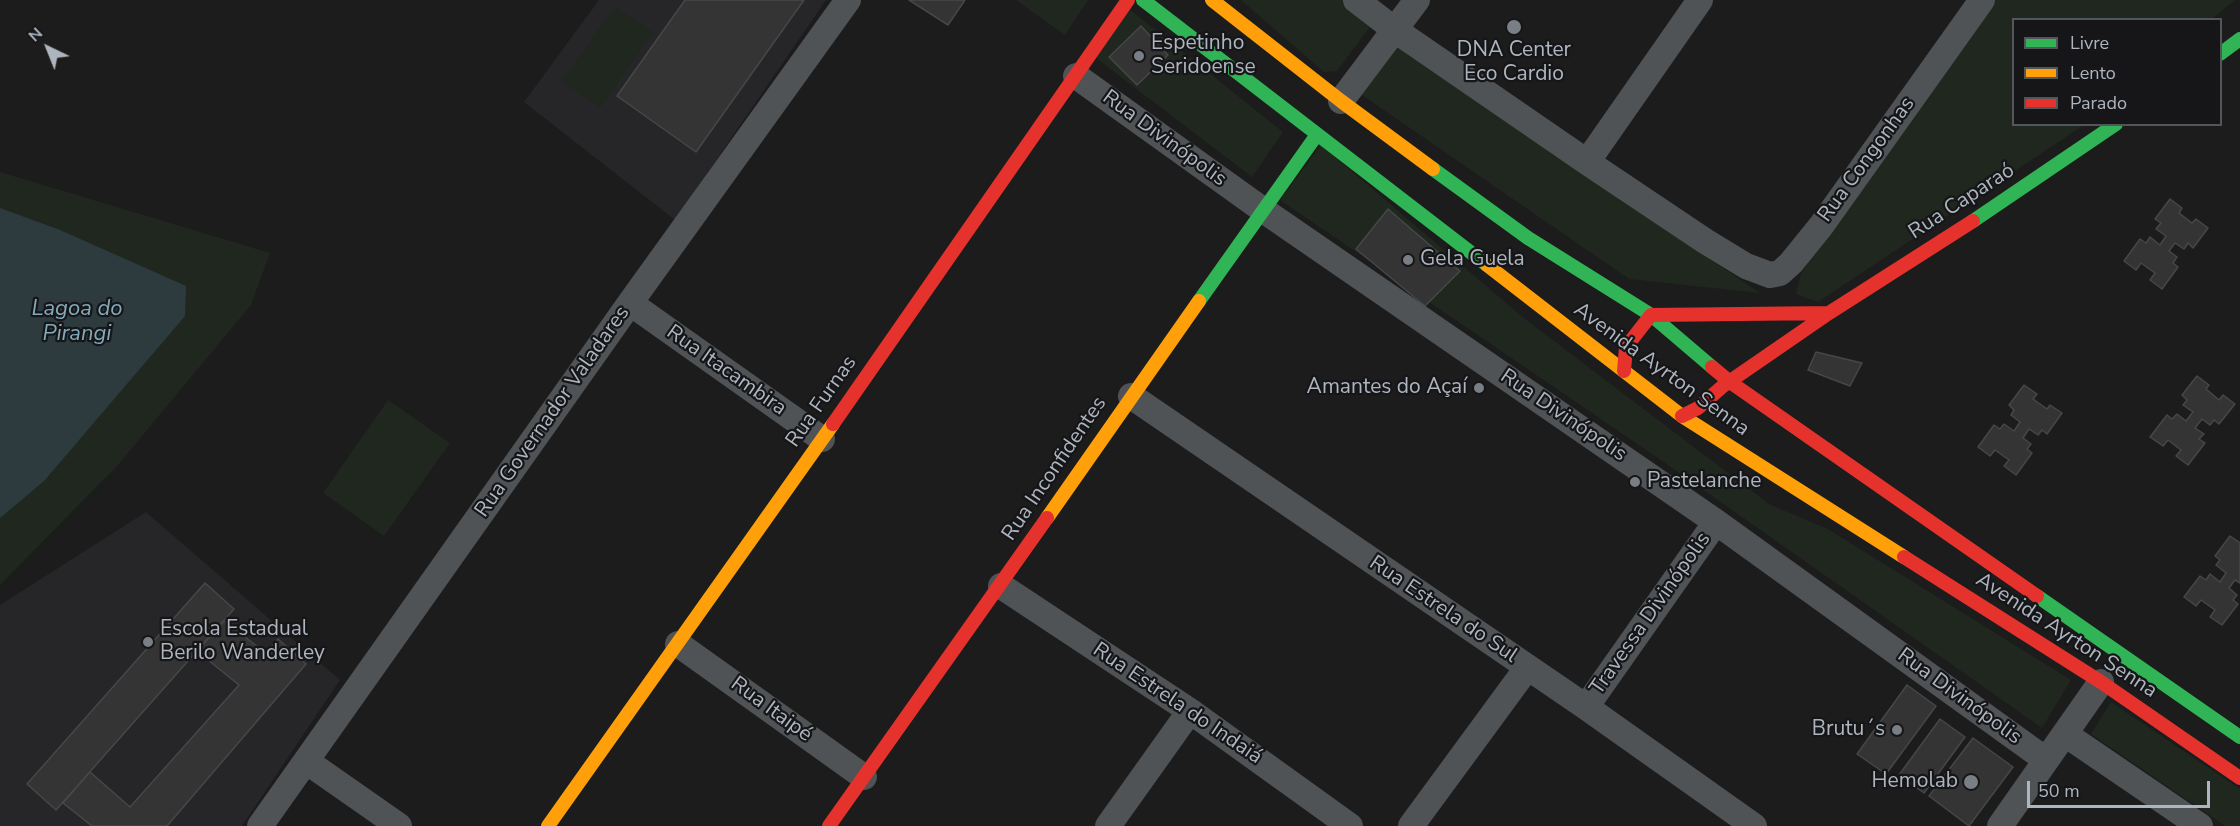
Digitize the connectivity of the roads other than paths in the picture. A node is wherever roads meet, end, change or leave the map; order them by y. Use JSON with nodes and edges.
{"nodes":[{"id":1,"x":848,"y":0,"type":"edge"},
{"id":2,"x":1128,"y":0,"type":"edge"},
{"id":3,"x":1143,"y":0,"type":"edge"},
{"id":4,"x":1212,"y":0,"type":"edge"},
{"id":5,"x":1356,"y":0,"type":"edge"},
{"id":6,"x":1417,"y":0,"type":"edge"},
{"id":7,"x":1700,"y":0,"type":"edge"},
{"id":8,"x":1982,"y":0,"type":"edge"},
{"id":9,"x":1395,"y":30,"type":"junction"},
{"id":10,"x":1076,"y":76,"type":"junction"},
{"id":11,"x":1341,"y":101,"type":"junction"},
{"id":12,"x":2113,"y":126,"type":"edge"},
{"id":13,"x":1316,"y":136,"type":"junction"},
{"id":14,"x":1587,"y":162,"type":"junction"},
{"id":15,"x":1263,"y":210,"type":"junction"},
{"id":16,"x":630,"y":303,"type":"junction"},
{"id":17,"x":1829,"y":313,"type":"junction"},
{"id":18,"x":1651,"y":315,"type":"junction"},
{"id":19,"x":1624,"y":371,"type":"junction"},
{"id":20,"x":1730,"y":382,"type":"junction"},
{"id":21,"x":1131,"y":396,"type":"junction"},
{"id":22,"x":1682,"y":416,"type":"junction"},
{"id":23,"x":822,"y":439,"type":"junction"},
{"id":24,"x":1716,"y":522,"type":"junction"},
{"id":25,"x":1001,"y":586,"type":"junction"},
{"id":26,"x":678,"y":644,"type":"junction"},
{"id":27,"x":1527,"y":668,"type":"junction"},
{"id":28,"x":2101,"y":682,"type":"junction"},
{"id":29,"x":1586,"y":707,"type":"junction"},
{"id":30,"x":1190,"y":711,"type":"junction"},
{"id":31,"x":2065,"y":734,"type":"junction"},
{"id":32,"x":2240,"y":737,"type":"edge"},
{"id":33,"x":2046,"y":760,"type":"junction"},
{"id":34,"x":306,"y":761,"type":"junction"},
{"id":35,"x":864,"y":777,"type":"junction"},
{"id":36,"x":2240,"y":778,"type":"edge"},
{"id":37,"x":261,"y":826,"type":"edge"},
{"id":38,"x":399,"y":826,"type":"edge"},
{"id":39,"x":548,"y":826,"type":"edge"},
{"id":40,"x":829,"y":826,"type":"edge"},
{"id":41,"x":1108,"y":826,"type":"edge"},
{"id":42,"x":1350,"y":826,"type":"edge"},
{"id":43,"x":1411,"y":826,"type":"edge"},
{"id":44,"x":1754,"y":826,"type":"edge"},
{"id":45,"x":2000,"y":826,"type":"edge"},
{"id":46,"x":2200,"y":826,"type":"edge"}],
"edges":[{"from":1,"to":16,"type":"street","name":"Rua Governador Valadares"},
{"from":2,"to":10,"type":"main road","name":"Rua Furnas"},
{"from":3,"to":13,"type":"main road","name":"Avenida Ayrton Senna"},
{"from":4,"to":11,"type":"main road","name":"Avenida Ayrton Senna"},
{"from":5,"to":9,"type":"street"},
{"from":6,"to":9,"type":"street"},
{"from":7,"to":14,"type":"street"},
{"from":8,"to":14,"type":"street","name":"Rua Congonhas"},
{"from":9,"to":11,"type":"street"},
{"from":9,"to":14,"type":"street"},
{"from":10,"to":15,"type":"street","name":"Rua Divinópolis"},
{"from":10,"to":23,"type":"main road","name":"Rua Furnas"},
{"from":11,"to":18,"type":"main road","name":"Avenida Ayrton Senna"},
{"from":12,"to":17,"type":"main road","name":"Rua Caparaó"},
{"from":13,"to":15,"type":"main road","name":"Rua Inconfidentes"},
{"from":13,"to":19,"type":"main road","name":"Avenida Ayrton Senna"},
{"from":15,"to":21,"type":"main road","name":"Rua Inconfidentes"},
{"from":15,"to":24,"type":"street","name":"Rua Divinópolis"},
{"from":16,"to":23,"type":"street","name":"Rua Itacambira"},
{"from":16,"to":34,"type":"street","name":"Rua Governador Valadares"},
{"from":17,"to":18,"type":"main road"},
{"from":17,"to":20,"type":"main road","name":"Rua Caparaó"},
{"from":18,"to":19,"type":"main road"},
{"from":18,"to":20,"type":"main road","name":"Avenida Ayrton Senna"},
{"from":19,"to":22,"type":"main road","name":"Avenida Ayrton Senna"},
{"from":20,"to":22,"type":"main road","name":"Rua Caparaó"},
{"from":20,"to":32,"type":"main road","name":"Avenida Ayrton Senna"},
{"from":21,"to":25,"type":"main road","name":"Rua Inconfidentes"},
{"from":21,"to":27,"type":"street","name":"Rua Estrela do Sul"},
{"from":22,"to":28,"type":"main road","name":"Avenida Ayrton Senna"},
{"from":23,"to":26,"type":"main road","name":"Rua Furnas"},
{"from":24,"to":29,"type":"street","name":"Travessa Divinópolis"},
{"from":24,"to":33,"type":"street","name":"Rua Divinópolis"},
{"from":25,"to":30,"type":"street","name":"Rua Estrela do Indaiá"},
{"from":25,"to":35,"type":"main road","name":"Rua Inconfidentes"},
{"from":26,"to":35,"type":"street","name":"Rua Itaipé"},
{"from":26,"to":39,"type":"main road","name":"Rua Furnas"},
{"from":27,"to":29,"type":"street","name":"Rua Estrela do Sul"},
{"from":27,"to":43,"type":"street"},
{"from":28,"to":31,"type":"street"},
{"from":28,"to":36,"type":"main road","name":"Avenida Ayrton Senna"},
{"from":29,"to":44,"type":"street","name":"Rua Estrela do Sul"},
{"from":30,"to":41,"type":"street"},
{"from":30,"to":42,"type":"street","name":"Rua Estrela do Indaiá"},
{"from":31,"to":33,"type":"street"},
{"from":31,"to":46,"type":"street"},
{"from":33,"to":45,"type":"street"},
{"from":34,"to":37,"type":"street","name":"Rua Governador Valadares"},
{"from":34,"to":38,"type":"street"},
{"from":35,"to":40,"type":"main road","name":"Rua Inconfidentes"}]}
